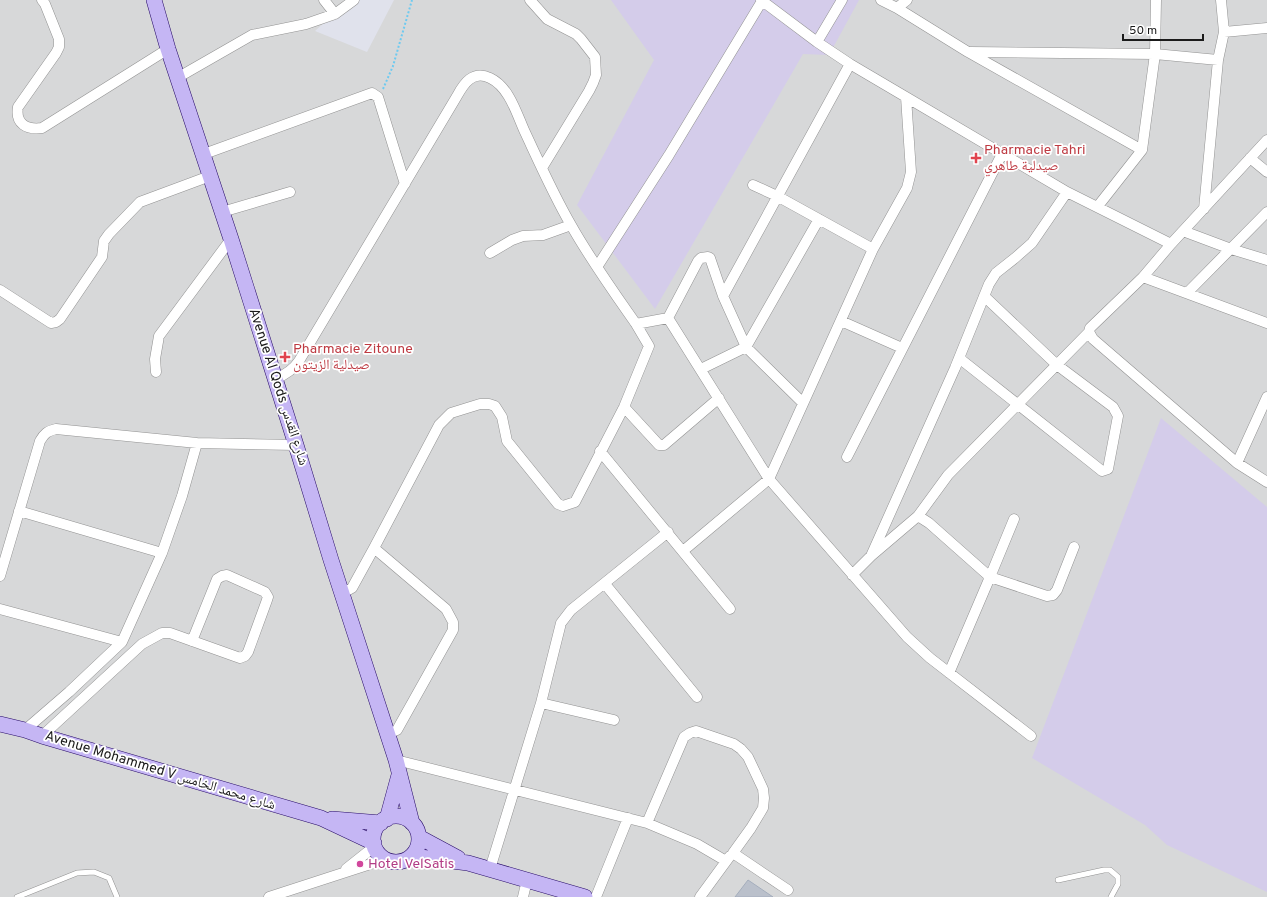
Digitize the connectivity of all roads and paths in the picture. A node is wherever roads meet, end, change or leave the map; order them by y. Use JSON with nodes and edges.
{"nodes":[{"id":1,"x":42,"y":0,"type":"edge"},
{"id":2,"x":154,"y":0,"type":"edge"},
{"id":3,"x":324,"y":0,"type":"edge"},
{"id":4,"x":354,"y":0,"type":"edge"},
{"id":5,"x":412,"y":0,"type":"edge"},
{"id":6,"x":530,"y":0,"type":"edge"},
{"id":7,"x":761,"y":0,"type":"edge"},
{"id":8,"x":842,"y":0,"type":"edge"},
{"id":9,"x":881,"y":0,"type":"edge"},
{"id":10,"x":907,"y":0,"type":"edge"},
{"id":11,"x":1156,"y":0,"type":"edge"},
{"id":12,"x":1221,"y":0,"type":"edge"},
{"id":13,"x":897,"y":8,"type":"junction"},
{"id":14,"x":336,"y":14,"type":"junction"},
{"id":15,"x":1267,"y":28,"type":"edge"},
{"id":16,"x":1224,"y":32,"type":"junction"},
{"id":17,"x":817,"y":42,"type":"junction"},
{"id":18,"x":168,"y":49,"type":"junction"},
{"id":19,"x":968,"y":52,"type":"junction"},
{"id":20,"x":1155,"y":54,"type":"junction"},
{"id":21,"x":1218,"y":60,"type":"junction"},
{"id":22,"x":850,"y":64,"type":"junction"},
{"id":23,"x":177,"y":78,"type":"junction"},
{"id":24,"x":378,"y":97,"type":"junction"},
{"id":25,"x":906,"y":97,"type":"junction"},
{"id":26,"x":1267,"y":140,"type":"edge"},
{"id":27,"x":1142,"y":150,"type":"junction"},
{"id":28,"x":204,"y":154,"type":"junction"},
{"id":29,"x":1002,"y":154,"type":"junction"},
{"id":30,"x":1250,"y":158,"type":"junction"},
{"id":31,"x":542,"y":168,"type":"junction"},
{"id":32,"x":1267,"y":172,"type":"edge"},
{"id":33,"x":210,"y":176,"type":"junction"},
{"id":34,"x":405,"y":184,"type":"junction"},
{"id":35,"x":753,"y":185,"type":"dead end"},
{"id":36,"x":290,"y":192,"type":"dead end"},
{"id":37,"x":1067,"y":192,"type":"junction"},
{"id":38,"x":777,"y":196,"type":"junction"},
{"id":39,"x":1098,"y":206,"type":"junction"},
{"id":40,"x":1204,"y":208,"type":"junction"},
{"id":41,"x":222,"y":212,"type":"junction"},
{"id":42,"x":1267,"y":212,"type":"edge"},
{"id":43,"x":819,"y":219,"type":"junction"},
{"id":44,"x":571,"y":225,"type":"junction"},
{"id":45,"x":1183,"y":232,"type":"junction"},
{"id":46,"x":231,"y":239,"type":"junction"},
{"id":47,"x":1171,"y":244,"type":"junction"},
{"id":48,"x":874,"y":249,"type":"junction"},
{"id":49,"x":1231,"y":249,"type":"junction"},
{"id":50,"x":490,"y":253,"type":"dead end"},
{"id":51,"x":1267,"y":260,"type":"edge"},
{"id":52,"x":596,"y":267,"type":"junction"},
{"id":53,"x":1143,"y":277,"type":"junction"},
{"id":54,"x":0,"y":290,"type":"edge"},
{"id":55,"x":1187,"y":293,"type":"junction"},
{"id":56,"x":723,"y":296,"type":"junction"},
{"id":57,"x":984,"y":296,"type":"junction"},
{"id":58,"x":668,"y":318,"type":"junction"},
{"id":59,"x":841,"y":321,"type":"junction"},
{"id":60,"x":1267,"y":323,"type":"edge"},
{"id":61,"x":636,"y":324,"type":"junction"},
{"id":62,"x":1089,"y":332,"type":"junction"},
{"id":63,"x":746,"y":347,"type":"junction"},
{"id":64,"x":902,"y":348,"type":"junction"},
{"id":65,"x":959,"y":358,"type":"junction"},
{"id":66,"x":1057,"y":365,"type":"junction"},
{"id":67,"x":701,"y":369,"type":"junction"},
{"id":68,"x":156,"y":372,"type":"dead end"},
{"id":69,"x":275,"y":379,"type":"junction"},
{"id":70,"x":719,"y":398,"type":"junction"},
{"id":71,"x":803,"y":403,"type":"junction"},
{"id":72,"x":1266,"y":403,"type":"edge"},
{"id":73,"x":1018,"y":405,"type":"junction"},
{"id":74,"x":624,"y":407,"type":"junction"},
{"id":75,"x":197,"y":443,"type":"junction"},
{"id":76,"x":296,"y":445,"type":"junction"},
{"id":77,"x":600,"y":450,"type":"junction"},
{"id":78,"x":847,"y":457,"type":"dead end"},
{"id":79,"x":1237,"y":463,"type":"junction"},
{"id":80,"x":768,"y":479,"type":"junction"},
{"id":81,"x":1267,"y":482,"type":"edge"},
{"id":82,"x":19,"y":511,"type":"junction"},
{"id":83,"x":918,"y":516,"type":"junction"},
{"id":84,"x":1014,"y":519,"type":"dead end"},
{"id":85,"x":668,"y":532,"type":"junction"},
{"id":86,"x":1074,"y":547,"type":"dead end"},
{"id":87,"x":374,"y":548,"type":"junction"},
{"id":88,"x":683,"y":551,"type":"junction"},
{"id":89,"x":162,"y":553,"type":"junction"},
{"id":90,"x":871,"y":556,"type":"junction"},
{"id":91,"x":852,"y":575,"type":"junction"},
{"id":92,"x":0,"y":576,"type":"edge"},
{"id":93,"x":990,"y":577,"type":"junction"},
{"id":94,"x":605,"y":584,"type":"junction"},
{"id":95,"x":343,"y":593,"type":"junction"},
{"id":96,"x":0,"y":609,"type":"edge"},
{"id":97,"x":730,"y":609,"type":"dead end"},
{"id":98,"x":192,"y":641,"type":"junction"},
{"id":99,"x":122,"y":642,"type":"junction"},
{"id":100,"x":949,"y":674,"type":"junction"},
{"id":101,"x":697,"y":698,"type":"dead end"},
{"id":102,"x":541,"y":703,"type":"junction"},
{"id":103,"x":614,"y":720,"type":"dead end"},
{"id":104,"x":0,"y":724,"type":"edge"},
{"id":105,"x":25,"y":730,"type":"junction"},
{"id":106,"x":388,"y":734,"type":"junction"},
{"id":107,"x":42,"y":736,"type":"junction"},
{"id":108,"x":1031,"y":736,"type":"dead end"},
{"id":109,"x":398,"y":767,"type":"junction"},
{"id":110,"x":514,"y":790,"type":"junction"},
{"id":111,"x":321,"y":818,"type":"junction"},
{"id":112,"x":628,"y":818,"type":"junction"},
{"id":113,"x":384,"y":821,"type":"junction"},
{"id":114,"x":412,"y":823,"type":"junction"},
{"id":115,"x":646,"y":823,"type":"junction"},
{"id":116,"x":419,"y":838,"type":"junction"},
{"id":117,"x":375,"y":844,"type":"junction"},
{"id":118,"x":412,"y":856,"type":"junction"},
{"id":119,"x":730,"y":857,"type":"junction"},
{"id":120,"x":386,"y":859,"type":"junction"},
{"id":121,"x":468,"y":863,"type":"junction"},
{"id":122,"x":490,"y":869,"type":"junction"},
{"id":123,"x":342,"y":873,"type":"junction"},
{"id":124,"x":527,"y":880,"type":"junction"},
{"id":125,"x":1058,"y":880,"type":"dead end"},
{"id":126,"x":788,"y":890,"type":"dead end"},
{"id":127,"x":17,"y":897,"type":"edge"},
{"id":128,"x":117,"y":897,"type":"edge"},
{"id":129,"x":269,"y":897,"type":"edge"},
{"id":130,"x":523,"y":897,"type":"edge"},
{"id":131,"x":585,"y":897,"type":"edge"},
{"id":132,"x":596,"y":897,"type":"edge"},
{"id":133,"x":700,"y":897,"type":"edge"},
{"id":134,"x":1111,"y":897,"type":"edge"}],
"edges":[{"from":1,"to":18,"type":"street"},
{"from":2,"to":18,"type":"street","name":"Avenue Al Qods شارع القدس"},
{"from":3,"to":14,"type":"street"},
{"from":4,"to":14,"type":"street"},
{"from":5,"to":24,"type":"path"},
{"from":6,"to":31,"type":"street"},
{"from":7,"to":17,"type":"street"},
{"from":7,"to":52,"type":"street"},
{"from":8,"to":17,"type":"street"},
{"from":9,"to":13,"type":"street"},
{"from":10,"to":13,"type":"street"},
{"from":11,"to":20,"type":"street"},
{"from":12,"to":16,"type":"street"},
{"from":13,"to":19,"type":"street"},
{"from":14,"to":23,"type":"street"},
{"from":15,"to":16,"type":"street"},
{"from":16,"to":21,"type":"street"},
{"from":17,"to":22,"type":"street"},
{"from":18,"to":23,"type":"street","name":"Avenue Al Qods شارع القدس"},
{"from":19,"to":20,"type":"street"},
{"from":19,"to":27,"type":"street"},
{"from":20,"to":21,"type":"street"},
{"from":20,"to":27,"type":"street"},
{"from":21,"to":40,"type":"street"},
{"from":22,"to":25,"type":"street"},
{"from":22,"to":38,"type":"street"},
{"from":23,"to":28,"type":"street","name":"Avenue Al Qods شارع القدس"},
{"from":24,"to":28,"type":"street"},
{"from":24,"to":34,"type":"street"},
{"from":25,"to":29,"type":"street"},
{"from":25,"to":48,"type":"street"},
{"from":26,"to":30,"type":"street"},
{"from":27,"to":39,"type":"street"},
{"from":28,"to":33,"type":"street","name":"Avenue Al Qods شارع القدس"},
{"from":29,"to":37,"type":"street"},
{"from":29,"to":64,"type":"street"},
{"from":30,"to":32,"type":"street"},
{"from":30,"to":40,"type":"street"},
{"from":31,"to":34,"type":"street"},
{"from":31,"to":44,"type":"street"},
{"from":33,"to":41,"type":"street","name":"Avenue Al Qods شارع القدس"},
{"from":33,"to":54,"type":"street"},
{"from":34,"to":69,"type":"street"},
{"from":35,"to":38,"type":"street"},
{"from":36,"to":41,"type":"street"},
{"from":37,"to":39,"type":"street"},
{"from":37,"to":57,"type":"street"},
{"from":38,"to":43,"type":"street"},
{"from":38,"to":56,"type":"street"},
{"from":39,"to":47,"type":"street"},
{"from":40,"to":45,"type":"street"},
{"from":41,"to":46,"type":"street","name":"Avenue Al Qods شارع القدس"},
{"from":42,"to":49,"type":"street"},
{"from":43,"to":48,"type":"street"},
{"from":43,"to":63,"type":"street"},
{"from":44,"to":50,"type":"street"},
{"from":44,"to":52,"type":"street"},
{"from":45,"to":47,"type":"street"},
{"from":45,"to":49,"type":"street"},
{"from":46,"to":68,"type":"street"},
{"from":46,"to":69,"type":"street","name":"Avenue Al Qods شارع القدس"},
{"from":47,"to":53,"type":"street"},
{"from":48,"to":59,"type":"street"},
{"from":49,"to":51,"type":"street"},
{"from":49,"to":55,"type":"street"},
{"from":52,"to":61,"type":"street"},
{"from":53,"to":55,"type":"street"},
{"from":53,"to":62,"type":"street"},
{"from":55,"to":60,"type":"street"},
{"from":56,"to":58,"type":"street"},
{"from":56,"to":63,"type":"street"},
{"from":57,"to":65,"type":"street"},
{"from":57,"to":66,"type":"street"},
{"from":58,"to":61,"type":"street"},
{"from":58,"to":67,"type":"street"},
{"from":59,"to":64,"type":"street"},
{"from":59,"to":71,"type":"street"},
{"from":61,"to":74,"type":"street"},
{"from":62,"to":66,"type":"street"},
{"from":62,"to":79,"type":"street"},
{"from":63,"to":67,"type":"street"},
{"from":63,"to":71,"type":"street"},
{"from":64,"to":78,"type":"street"},
{"from":65,"to":73,"type":"street"},
{"from":65,"to":90,"type":"street"},
{"from":66,"to":73,"type":"street"},
{"from":66,"to":73,"type":"street"},
{"from":67,"to":70,"type":"street"},
{"from":69,"to":76,"type":"street","name":"Avenue Al Qods شارع القدس"},
{"from":70,"to":74,"type":"street"},
{"from":70,"to":80,"type":"street"},
{"from":71,"to":80,"type":"street"},
{"from":72,"to":79,"type":"street"},
{"from":73,"to":83,"type":"street"},
{"from":74,"to":77,"type":"street"},
{"from":75,"to":76,"type":"street"},
{"from":75,"to":82,"type":"street"},
{"from":75,"to":89,"type":"street"},
{"from":76,"to":95,"type":"street","name":"Avenue Al Qods شارع القدس"},
{"from":77,"to":85,"type":"street"},
{"from":77,"to":87,"type":"street"},
{"from":79,"to":81,"type":"street"},
{"from":80,"to":88,"type":"street"},
{"from":80,"to":91,"type":"street"},
{"from":82,"to":89,"type":"street"},
{"from":82,"to":92,"type":"street"},
{"from":83,"to":90,"type":"street"},
{"from":83,"to":93,"type":"street"},
{"from":84,"to":93,"type":"street"},
{"from":85,"to":88,"type":"street"},
{"from":85,"to":94,"type":"street"},
{"from":86,"to":93,"type":"street"},
{"from":87,"to":95,"type":"street"},
{"from":87,"to":106,"type":"street"},
{"from":88,"to":97,"type":"street"},
{"from":89,"to":99,"type":"street"},
{"from":90,"to":91,"type":"street"},
{"from":91,"to":100,"type":"street"},
{"from":93,"to":100,"type":"street"},
{"from":94,"to":101,"type":"street"},
{"from":94,"to":102,"type":"street"},
{"from":95,"to":106,"type":"street","name":"Avenue Al Qods شارع القدس"},
{"from":96,"to":99,"type":"street"},
{"from":98,"to":98,"type":"street"},
{"from":98,"to":107,"type":"street"},
{"from":99,"to":105,"type":"street"},
{"from":100,"to":108,"type":"street"},
{"from":102,"to":103,"type":"street"},
{"from":102,"to":110,"type":"street"},
{"from":104,"to":105,"type":"street","name":"Avenue Mohammed V شارع محمد الخامس"},
{"from":105,"to":107,"type":"street","name":"Avenue Mohammed V شارع محمد الخامس"},
{"from":106,"to":109,"type":"street","name":"Avenue Al Qods شارع القدس"},
{"from":107,"to":111,"type":"street","name":"Avenue Mohammed V شارع محمد الخامس"},
{"from":109,"to":110,"type":"street"},
{"from":109,"to":113,"type":"street"},
{"from":109,"to":114,"type":"street","name":"Avenue Al Qods شارع القدس"},
{"from":110,"to":112,"type":"street"},
{"from":110,"to":122,"type":"street"},
{"from":111,"to":113,"type":"street","name":"Avenue Mohammed V شارع محمد الخامس"},
{"from":111,"to":117,"type":"street","name":"Avenue Mohammed V شارع محمد الخامس"},
{"from":112,"to":115,"type":"street"},
{"from":112,"to":132,"type":"street"},
{"from":113,"to":114,"type":"street"},
{"from":113,"to":117,"type":"street"},
{"from":114,"to":116,"type":"street"},
{"from":115,"to":119,"type":"street"},
{"from":115,"to":119,"type":"street"},
{"from":116,"to":118,"type":"street"},
{"from":116,"to":121,"type":"street"},
{"from":117,"to":120,"type":"street"},
{"from":117,"to":123,"type":"street"},
{"from":118,"to":120,"type":"street"},
{"from":118,"to":121,"type":"street"},
{"from":119,"to":126,"type":"street"},
{"from":119,"to":133,"type":"street"},
{"from":120,"to":123,"type":"street"},
{"from":121,"to":122,"type":"street"},
{"from":122,"to":124,"type":"street"},
{"from":123,"to":129,"type":"street"},
{"from":124,"to":130,"type":"street"},
{"from":124,"to":131,"type":"street"},
{"from":125,"to":134,"type":"lane"},
{"from":127,"to":128,"type":"lane"}]}
